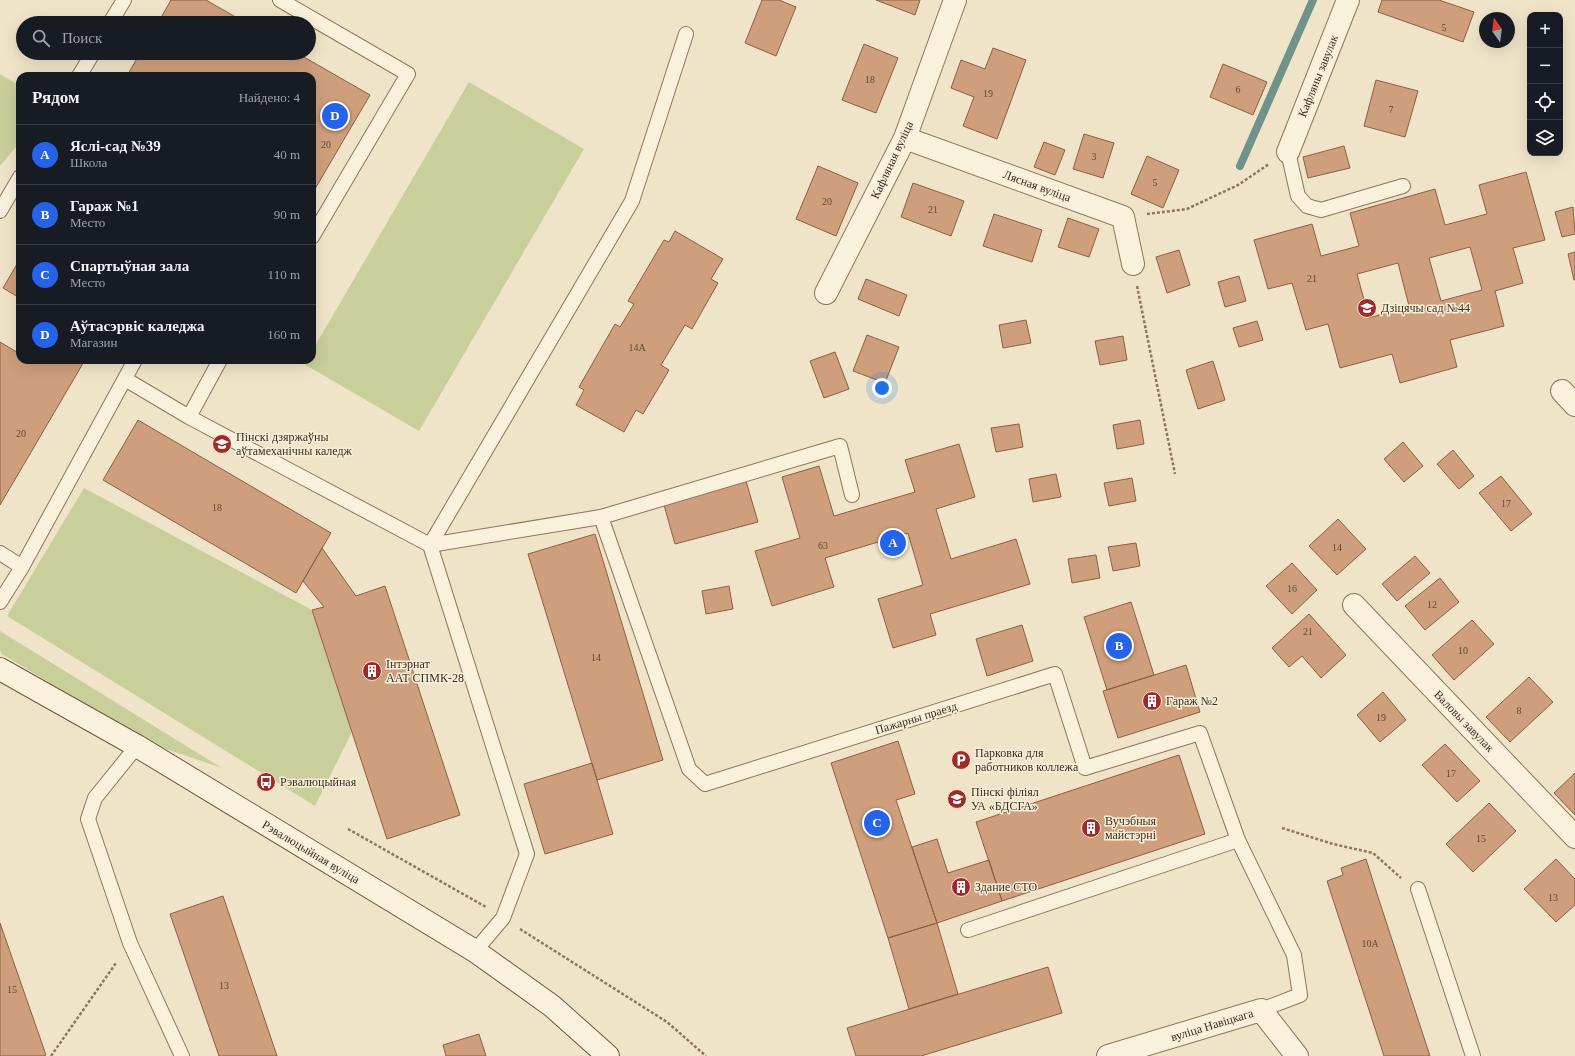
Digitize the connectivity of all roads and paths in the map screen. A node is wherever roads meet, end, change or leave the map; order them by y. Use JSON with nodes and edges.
{"nodes":[{"id":1,"x":124,"y":0,"type":"edge"},
{"id":2,"x":280,"y":0,"type":"edge"},
{"id":3,"x":955,"y":0,"type":"edge"},
{"id":4,"x":1348,"y":0,"type":"edge"},
{"id":5,"x":114,"y":16,"type":"edge"},
{"id":6,"x":308,"y":16,"type":"edge"},
{"id":7,"x":316,"y":21,"type":"edge"},
{"id":8,"x":686,"y":34,"type":"dead end"},
{"id":9,"x":89,"y":60,"type":"edge"},
{"id":10,"x":81,"y":72,"type":"edge"},
{"id":11,"x":906,"y":138,"type":"junction"},
{"id":12,"x":1288,"y":152,"type":"junction"},
{"id":13,"x":16,"y":184,"type":"edge"},
{"id":14,"x":1403,"y":186,"type":"dead end"},
{"id":15,"x":0,"y":211,"type":"edge"},
{"id":16,"x":1123,"y":217,"type":"junction"},
{"id":17,"x":316,"y":230,"type":"edge"},
{"id":18,"x":1133,"y":264,"type":"joint"},
{"id":19,"x":826,"y":293,"type":"dead end"},
{"id":20,"x":133,"y":364,"type":"edge"},
{"id":21,"x":218,"y":364,"type":"edge"},
{"id":22,"x":125,"y":379,"type":"junction"},
{"id":23,"x":189,"y":416,"type":"junction"},
{"id":24,"x":1175,"y":474,"type":"dead end"},
{"id":25,"x":852,"y":495,"type":"dead end"},
{"id":26,"x":601,"y":517,"type":"junction"},
{"id":27,"x":430,"y":545,"type":"junction"},
{"id":28,"x":0,"y":554,"type":"edge"},
{"id":29,"x":22,"y":567,"type":"junction"},
{"id":30,"x":0,"y":602,"type":"edge"},
{"id":31,"x":1354,"y":605,"type":"dead end"},
{"id":32,"x":0,"y":669,"type":"edge"},
{"id":33,"x":137,"y":746,"type":"junction"},
{"id":34,"x":1282,"y":828,"type":"dead end"},
{"id":35,"x":348,"y":829,"type":"dead end"},
{"id":36,"x":1575,"y":836,"type":"edge"},
{"id":37,"x":1238,"y":840,"type":"junction"},
{"id":38,"x":1404,"y":881,"type":"dead end"},
{"id":39,"x":1418,"y":889,"type":"dead end"},
{"id":40,"x":504,"y":918,"type":"junction"},
{"id":41,"x":968,"y":930,"type":"dead end"},
{"id":42,"x":130,"y":943,"type":"junction"},
{"id":43,"x":475,"y":952,"type":"junction"},
{"id":44,"x":1261,"y":1010,"type":"junction"},
{"id":45,"x":1117,"y":1055,"type":"edge"},
{"id":46,"x":51,"y":1056,"type":"edge"},
{"id":47,"x":182,"y":1056,"type":"edge"},
{"id":48,"x":608,"y":1056,"type":"edge"},
{"id":49,"x":706,"y":1056,"type":"edge"},
{"id":50,"x":1297,"y":1056,"type":"edge"},
{"id":51,"x":1473,"y":1056,"type":"edge"}],
"edges":[{"from":1,"to":5,"type":"lane"},
{"from":2,"to":6,"type":"lane"},
{"from":3,"to":11,"type":"street","name":"Кафляная вуліца"},
{"from":4,"to":12,"type":"street","name":"Кафляны завулак"},
{"from":7,"to":17,"type":"lane"},
{"from":8,"to":27,"type":"lane"},
{"from":9,"to":10,"type":"lane"},
{"from":11,"to":16,"type":"street","name":"Лясная вуліца"},
{"from":11,"to":19,"type":"street","name":"Кафляная вуліца"},
{"from":12,"to":14,"type":"lane"},
{"from":12,"to":16,"type":"path"},
{"from":13,"to":15,"type":"lane"},
{"from":16,"to":18,"type":"street"},
{"from":18,"to":24,"type":"path"},
{"from":20,"to":22,"type":"lane"},
{"from":21,"to":23,"type":"lane"},
{"from":22,"to":23,"type":"lane"},
{"from":22,"to":29,"type":"lane"},
{"from":23,"to":27,"type":"lane"},
{"from":25,"to":26,"type":"lane"},
{"from":26,"to":27,"type":"lane"},
{"from":26,"to":37,"type":"lane","name":"Пажарны праезд"},
{"from":27,"to":40,"type":"lane"},
{"from":28,"to":29,"type":"lane"},
{"from":29,"to":30,"type":"lane"},
{"from":31,"to":36,"type":"street","name":"Валовы завулак"},
{"from":32,"to":33,"type":"street","name":"Рэвалюцыйная вуліца"},
{"from":33,"to":42,"type":"lane"},
{"from":33,"to":43,"type":"street","name":"Рэвалюцыйная вуліца"},
{"from":34,"to":38,"type":"path"},
{"from":35,"to":40,"type":"path"},
{"from":37,"to":41,"type":"lane"},
{"from":37,"to":44,"type":"lane"},
{"from":39,"to":51,"type":"lane"},
{"from":40,"to":43,"type":"lane"},
{"from":40,"to":49,"type":"path"},
{"from":42,"to":46,"type":"path"},
{"from":42,"to":47,"type":"lane"},
{"from":43,"to":48,"type":"street","name":"Рэвалюцыйная вуліца"},
{"from":44,"to":45,"type":"street","name":"вуліца Навіцкага"},
{"from":44,"to":50,"type":"street","name":"вуліца Навіцкага"}]}
